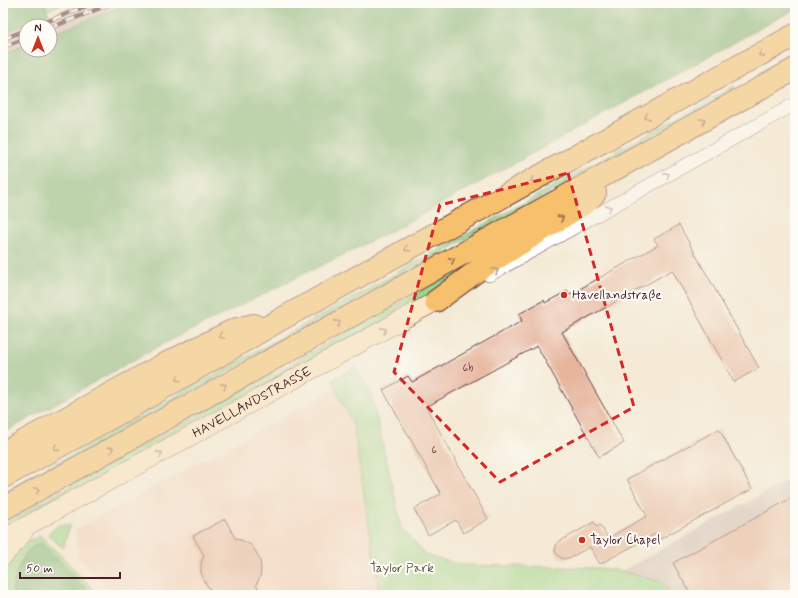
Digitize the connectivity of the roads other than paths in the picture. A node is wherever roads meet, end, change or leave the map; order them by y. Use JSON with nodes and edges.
{"nodes":[{"id":1,"x":795,"y":35,"type":"edge"},
{"id":2,"x":795,"y":69,"type":"edge"},
{"id":3,"x":795,"y":104,"type":"edge"},
{"id":4,"x":620,"y":167,"type":"junction"},
{"id":5,"x":436,"y":302,"type":"junction"},
{"id":6,"x":285,"y":317,"type":"junction"},
{"id":7,"x":4,"y":452,"type":"edge"},
{"id":8,"x":3,"y":477,"type":"edge"},
{"id":9,"x":3,"y":509,"type":"edge"},
{"id":10,"x":33,"y":523,"type":"junction"},
{"id":11,"x":3,"y":539,"type":"edge"},
{"id":12,"x":3,"y":556,"type":"edge"}],
"edges":[{"from":1,"to":6,"type":"highway","one_way":true},
{"from":4,"to":2,"type":"highway","one_way":true},
{"from":5,"to":3,"type":"street","name":"HAVELLANDSTRASSE","one_way":true},
{"from":5,"to":4,"type":"highway","one_way":true},
{"from":9,"to":4,"type":"highway","one_way":true},
{"from":10,"to":5,"type":"main road","name":"HAVELLANDSTRASSE","one_way":true},
{"from":6,"to":7,"type":"highway","one_way":true},
{"from":6,"to":8,"type":"highway","one_way":true},
{"from":10,"to":11,"type":"main road","name":"HAVELLANDSTRASSE"},
{"from":10,"to":12,"type":"main road"}]}
